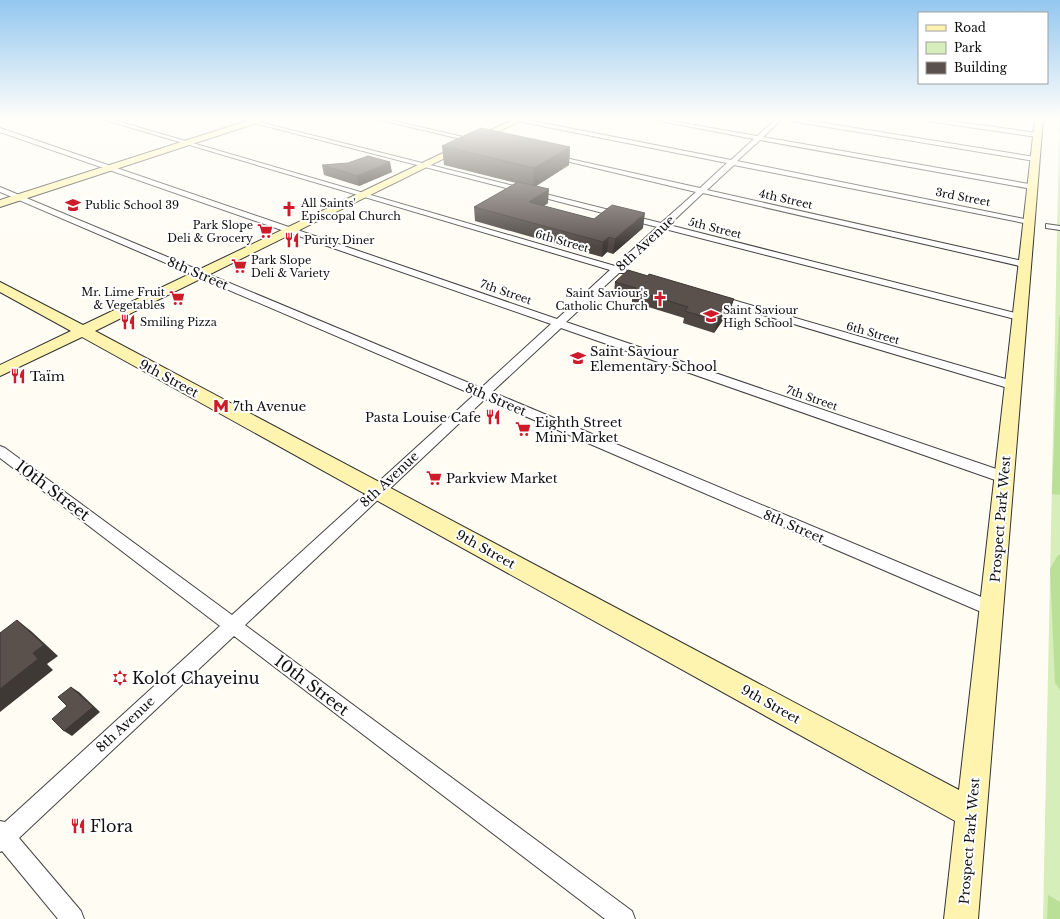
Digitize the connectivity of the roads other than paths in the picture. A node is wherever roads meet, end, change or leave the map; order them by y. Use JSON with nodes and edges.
{"nodes":[{"id":1,"x":92,"y":162,"type":"edge"},
{"id":2,"x":128,"y":162,"type":"edge"},
{"id":3,"x":254,"y":162,"type":"edge"},
{"id":4,"x":412,"y":162,"type":"edge"},
{"id":5,"x":430,"y":162,"type":"edge"},
{"id":6,"x":570,"y":162,"type":"edge"},
{"id":7,"x":732,"y":162,"type":"joint"},
{"id":8,"x":892,"y":162,"type":"edge"},
{"id":9,"x":1035,"y":162,"type":"edge"},
{"id":10,"x":424,"y":165,"type":"junction"},
{"id":11,"x":110,"y":168,"type":"junction"},
{"id":12,"x":1032,"y":187,"type":"junction"},
{"id":13,"x":0,"y":190,"type":"edge"},
{"id":14,"x":701,"y":191,"type":"junction"},
{"id":15,"x":363,"y":194,"type":"junction"},
{"id":16,"x":19,"y":197,"type":"junction"},
{"id":17,"x":0,"y":204,"type":"edge"},
{"id":18,"x":1029,"y":222,"type":"junction"},
{"id":19,"x":663,"y":226,"type":"junction"},
{"id":20,"x":1049,"y":226,"type":"dead end"},
{"id":21,"x":1060,"y":228,"type":"edge"},
{"id":22,"x":290,"y":230,"type":"junction"},
{"id":23,"x":1024,"y":264,"type":"junction"},
{"id":24,"x":617,"y":269,"type":"junction"},
{"id":25,"x":628,"y":272,"type":"edge"},
{"id":26,"x":200,"y":274,"type":"junction"},
{"id":27,"x":0,"y":286,"type":"edge"},
{"id":28,"x":704,"y":295,"type":"edge"},
{"id":29,"x":1018,"y":317,"type":"junction"},
{"id":30,"x":558,"y":323,"type":"junction"},
{"id":31,"x":83,"y":331,"type":"junction"},
{"id":32,"x":0,"y":371,"type":"edge"},
{"id":33,"x":1012,"y":385,"type":"junction"},
{"id":34,"x":482,"y":393,"type":"junction"},
{"id":35,"x":0,"y":451,"type":"edge"},
{"id":36,"x":1003,"y":477,"type":"junction"},
{"id":37,"x":378,"y":490,"type":"junction"},
{"id":38,"x":992,"y":609,"type":"junction"},
{"id":39,"x":232,"y":625,"type":"junction"},
{"id":40,"x":972,"y":813,"type":"junction"},
{"id":41,"x":2,"y":836,"type":"edge"},
{"id":42,"x":73,"y":919,"type":"edge"},
{"id":43,"x":624,"y":919,"type":"edge"},
{"id":44,"x":961,"y":919,"type":"edge"}],
"edges":[{"from":1,"to":11,"type":"street","name":"7th Street"},
{"from":2,"to":11,"type":"street"},
{"from":3,"to":15,"type":"street","name":"6th Street"},
{"from":4,"to":10,"type":"street","name":"5th Street"},
{"from":5,"to":10,"type":"street"},
{"from":6,"to":14,"type":"street","name":"4th Street"},
{"from":7,"to":14,"type":"street","name":"8th Avenue"},
{"from":7,"to":18,"type":"street","name":"3rd Street"},
{"from":8,"to":12,"type":"street"},
{"from":9,"to":12,"type":"street","name":"Prospect Park West"},
{"from":10,"to":15,"type":"street"},
{"from":10,"to":19,"type":"street","name":"5th Street"},
{"from":11,"to":16,"type":"street"},
{"from":11,"to":22,"type":"street","name":"7th Street"},
{"from":12,"to":18,"type":"street","name":"Prospect Park West"},
{"from":13,"to":16,"type":"street","name":"8th Street"},
{"from":14,"to":19,"type":"street","name":"8th Avenue"},
{"from":14,"to":23,"type":"street","name":"4th Street"},
{"from":15,"to":22,"type":"street"},
{"from":15,"to":24,"type":"street","name":"6th Street"},
{"from":16,"to":17,"type":"street"},
{"from":16,"to":26,"type":"street","name":"8th Street"},
{"from":18,"to":23,"type":"street","name":"Prospect Park West"},
{"from":19,"to":24,"type":"street","name":"8th Avenue"},
{"from":19,"to":29,"type":"street","name":"5th Street"},
{"from":20,"to":21,"type":"street"},
{"from":22,"to":26,"type":"street"},
{"from":22,"to":30,"type":"street","name":"7th Street"},
{"from":23,"to":29,"type":"street","name":"Prospect Park West"},
{"from":24,"to":25,"type":"street","name":"6th Street"},
{"from":24,"to":30,"type":"street","name":"8th Avenue"},
{"from":26,"to":31,"type":"street"},
{"from":26,"to":34,"type":"street","name":"8th Street"},
{"from":27,"to":31,"type":"street","name":"9th Street"},
{"from":28,"to":33,"type":"street","name":"6th Street"},
{"from":29,"to":33,"type":"street","name":"Prospect Park West"},
{"from":30,"to":34,"type":"street","name":"8th Avenue"},
{"from":30,"to":36,"type":"street","name":"7th Street"},
{"from":31,"to":32,"type":"street"},
{"from":31,"to":37,"type":"street","name":"9th Street"},
{"from":33,"to":36,"type":"street","name":"Prospect Park West"},
{"from":34,"to":37,"type":"street","name":"8th Avenue"},
{"from":34,"to":38,"type":"street","name":"8th Street"},
{"from":35,"to":39,"type":"street","name":"10th Street"},
{"from":36,"to":38,"type":"street","name":"Prospect Park West"},
{"from":37,"to":39,"type":"street","name":"8th Avenue"},
{"from":37,"to":40,"type":"street","name":"9th Street"},
{"from":38,"to":40,"type":"street","name":"Prospect Park West"},
{"from":39,"to":41,"type":"street","name":"8th Avenue"},
{"from":39,"to":43,"type":"street","name":"10th Street"},
{"from":40,"to":44,"type":"street","name":"Prospect Park West"},
{"from":41,"to":42,"type":"street"}]}
